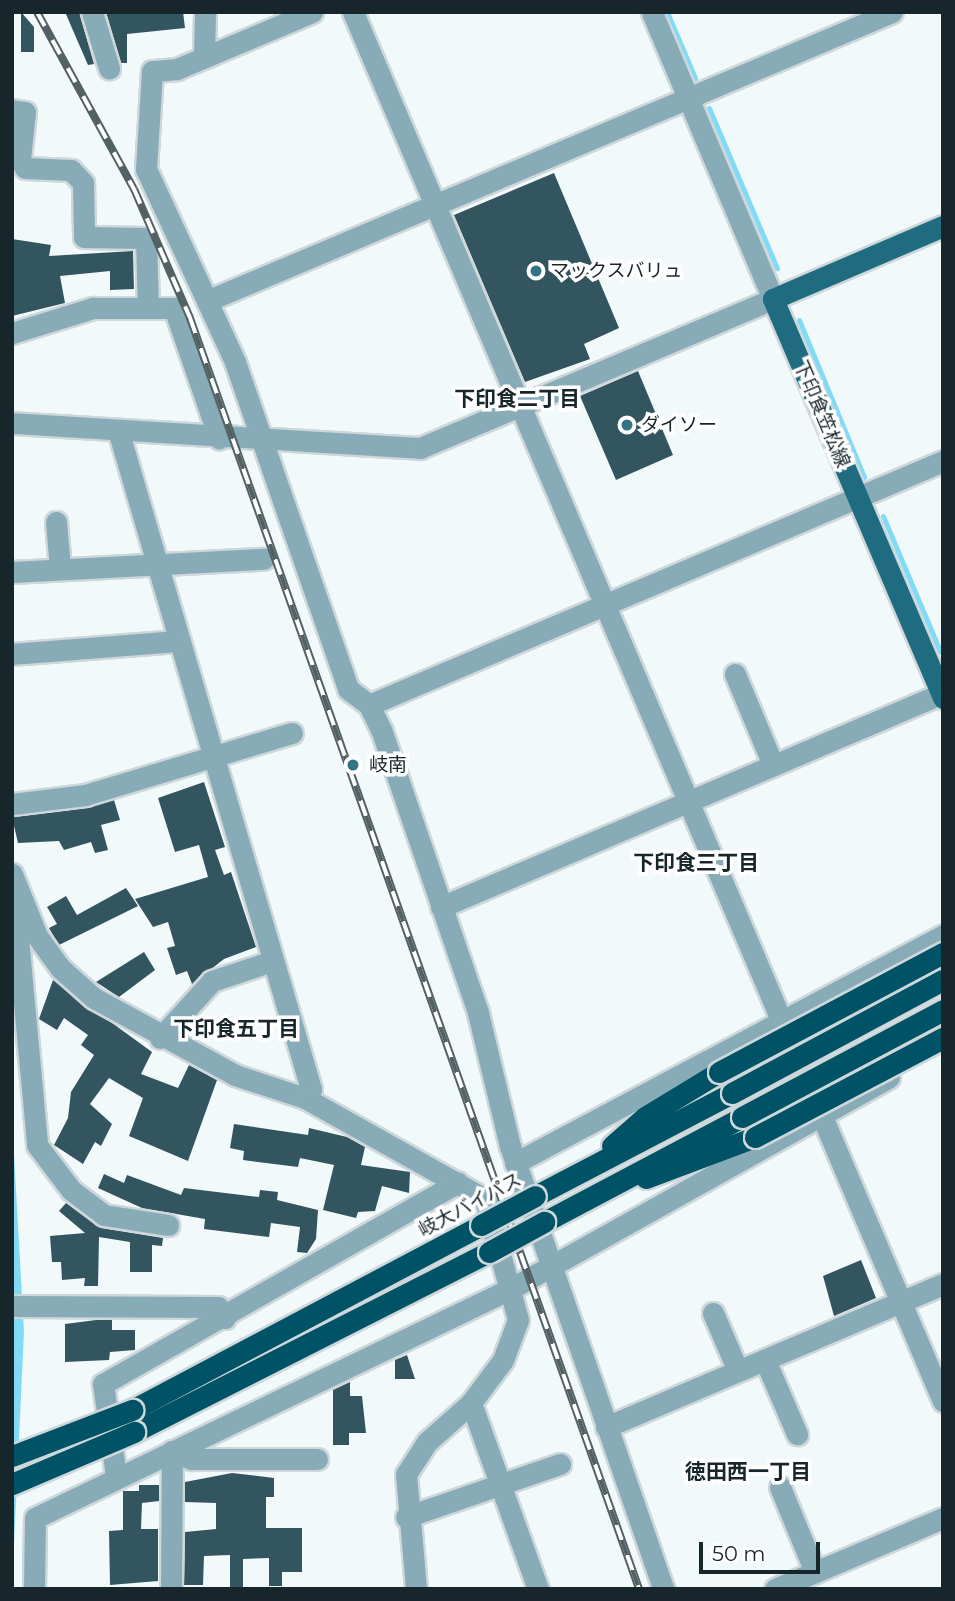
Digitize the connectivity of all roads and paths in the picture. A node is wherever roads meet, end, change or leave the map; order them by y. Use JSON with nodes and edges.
{"nodes":[{"id":1,"x":92,"y":12,"type":"edge"},
{"id":2,"x":205,"y":12,"type":"edge"},
{"id":3,"x":312,"y":12,"type":"edge"},
{"id":4,"x":353,"y":12,"type":"edge"},
{"id":5,"x":652,"y":12,"type":"edge"},
{"id":6,"x":891,"y":12,"type":"edge"},
{"id":7,"x":204,"y":57,"type":"junction"},
{"id":8,"x":109,"y":68,"type":"dead end"},
{"id":9,"x":690,"y":99,"type":"junction"},
{"id":10,"x":12,"y":110,"type":"edge"},
{"id":11,"x":438,"y":207,"type":"junction"},
{"id":12,"x":943,"y":226,"type":"edge"},
{"id":13,"x":209,"y":299,"type":"junction"},
{"id":14,"x":773,"y":299,"type":"junction"},
{"id":15,"x":148,"y":308,"type":"junction"},
{"id":16,"x":12,"y":333,"type":"edge"},
{"id":17,"x":520,"y":404,"type":"junction"},
{"id":18,"x":12,"y":423,"type":"edge"},
{"id":19,"x":118,"y":430,"type":"junction"},
{"id":20,"x":219,"y":439,"type":"junction"},
{"id":21,"x":263,"y":442,"type":"junction"},
{"id":22,"x":943,"y":461,"type":"edge"},
{"id":23,"x":857,"y":497,"type":"junction"},
{"id":24,"x":55,"y":522,"type":"dead end"},
{"id":25,"x":264,"y":559,"type":"dead end"},
{"id":26,"x":152,"y":560,"type":"junction"},
{"id":27,"x":60,"y":568,"type":"junction"},
{"id":28,"x":12,"y":572,"type":"edge"},
{"id":29,"x":604,"y":605,"type":"junction"},
{"id":30,"x":176,"y":641,"type":"junction"},
{"id":31,"x":12,"y":654,"type":"edge"},
{"id":32,"x":735,"y":674,"type":"dead end"},
{"id":33,"x":942,"y":695,"type":"edge"},
{"id":34,"x":369,"y":705,"type":"junction"},
{"id":35,"x":292,"y":733,"type":"dead end"},
{"id":36,"x":210,"y":758,"type":"junction"},
{"id":37,"x":773,"y":765,"type":"junction"},
{"id":38,"x":687,"y":801,"type":"junction"},
{"id":39,"x":12,"y":804,"type":"edge"},
{"id":40,"x":13,"y":880,"type":"edge"},
{"id":41,"x":441,"y":907,"type":"junction"},
{"id":42,"x":943,"y":935,"type":"edge"},
{"id":43,"x":943,"y":953,"type":"edge"},
{"id":44,"x":272,"y":961,"type":"junction"},
{"id":45,"x":943,"y":980,"type":"edge"},
{"id":46,"x":943,"y":1010,"type":"edge"},
{"id":47,"x":780,"y":1018,"type":"junction"},
{"id":48,"x":160,"y":1038,"type":"junction"},
{"id":49,"x":943,"y":1038,"type":"edge"},
{"id":50,"x":943,"y":1047,"type":"edge"},
{"id":51,"x":305,"y":1098,"type":"junction"},
{"id":52,"x":821,"y":1115,"type":"junction"},
{"id":53,"x":515,"y":1163,"type":"junction"},
{"id":54,"x":589,"y":1166,"type":"junction"},
{"id":55,"x":458,"y":1182,"type":"junction"},
{"id":56,"x":605,"y":1190,"type":"junction"},
{"id":57,"x":168,"y":1225,"type":"dead end"},
{"id":58,"x":550,"y":1266,"type":"junction"},
{"id":59,"x":943,"y":1284,"type":"edge"},
{"id":60,"x":512,"y":1288,"type":"junction"},
{"id":61,"x":901,"y":1302,"type":"junction"},
{"id":62,"x":19,"y":1306,"type":"edge"},
{"id":63,"x":713,"y":1313,"type":"dead end"},
{"id":64,"x":225,"y":1318,"type":"junction"},
{"id":65,"x":765,"y":1360,"type":"junction"},
{"id":66,"x":738,"y":1370,"type":"junction"},
{"id":67,"x":943,"y":1401,"type":"edge"},
{"id":68,"x":471,"y":1403,"type":"junction"},
{"id":69,"x":606,"y":1426,"type":"junction"},
{"id":70,"x":797,"y":1434,"type":"dead end"},
{"id":71,"x":172,"y":1451,"type":"junction"},
{"id":72,"x":12,"y":1456,"type":"edge"},
{"id":73,"x":317,"y":1459,"type":"dead end"},
{"id":74,"x":560,"y":1464,"type":"dead end"},
{"id":75,"x":116,"y":1476,"type":"junction"},
{"id":76,"x":12,"y":1484,"type":"edge"},
{"id":77,"x":502,"y":1485,"type":"junction"},
{"id":78,"x":780,"y":1487,"type":"dead end"},
{"id":79,"x":406,"y":1517,"type":"junction"},
{"id":80,"x":943,"y":1518,"type":"edge"},
{"id":81,"x":815,"y":1572,"type":"junction"},
{"id":82,"x":778,"y":1588,"type":"edge"},
{"id":83,"x":34,"y":1589,"type":"edge"},
{"id":84,"x":171,"y":1589,"type":"edge"},
{"id":85,"x":416,"y":1589,"type":"edge"},
{"id":86,"x":538,"y":1589,"type":"edge"},
{"id":87,"x":663,"y":1589,"type":"edge"}],
"edges":[{"from":1,"to":8,"type":"street"},
{"from":2,"to":7,"type":"street"},
{"from":3,"to":7,"type":"street"},
{"from":4,"to":11,"type":"street"},
{"from":5,"to":9,"type":"street"},
{"from":6,"to":9,"type":"street"},
{"from":7,"to":13,"type":"street"},
{"from":9,"to":11,"type":"street"},
{"from":9,"to":14,"type":"street"},
{"from":10,"to":15,"type":"street"},
{"from":11,"to":13,"type":"street"},
{"from":11,"to":17,"type":"street"},
{"from":12,"to":14,"type":"main road"},
{"from":13,"to":21,"type":"street"},
{"from":14,"to":17,"type":"street"},
{"from":14,"to":23,"type":"main road","name":"下印食笠松線"},
{"from":15,"to":16,"type":"street"},
{"from":15,"to":20,"type":"street"},
{"from":17,"to":21,"type":"street"},
{"from":17,"to":29,"type":"street"},
{"from":18,"to":19,"type":"street"},
{"from":19,"to":20,"type":"street"},
{"from":19,"to":26,"type":"street"},
{"from":20,"to":21,"type":"street"},
{"from":21,"to":34,"type":"street"},
{"from":22,"to":23,"type":"street"},
{"from":23,"to":29,"type":"street"},
{"from":23,"to":33,"type":"main road","name":"下印食笠松線"},
{"from":24,"to":27,"type":"street"},
{"from":25,"to":26,"type":"street"},
{"from":26,"to":27,"type":"street"},
{"from":26,"to":30,"type":"street"},
{"from":27,"to":28,"type":"street"},
{"from":29,"to":34,"type":"street"},
{"from":29,"to":38,"type":"street"},
{"from":30,"to":31,"type":"street"},
{"from":30,"to":36,"type":"street"},
{"from":32,"to":37,"type":"street"},
{"from":33,"to":37,"type":"street"},
{"from":34,"to":41,"type":"street"},
{"from":35,"to":36,"type":"street"},
{"from":36,"to":39,"type":"street"},
{"from":36,"to":44,"type":"street"},
{"from":37,"to":38,"type":"street"},
{"from":38,"to":41,"type":"street"},
{"from":38,"to":47,"type":"street"},
{"from":40,"to":48,"type":"street"},
{"from":40,"to":57,"type":"street"},
{"from":41,"to":53,"type":"street"},
{"from":42,"to":47,"type":"street"},
{"from":43,"to":54,"type":"highway","bridge":true},
{"from":44,"to":48,"type":"street"},
{"from":44,"to":51,"type":"street"},
{"from":45,"to":54,"type":"highway","name":"岐大バイパス","bridge":true},
{"from":46,"to":56,"type":"highway","bridge":true},
{"from":47,"to":52,"type":"street"},
{"from":47,"to":53,"type":"street"},
{"from":48,"to":51,"type":"street"},
{"from":49,"to":56,"type":"highway","bridge":true},
{"from":50,"to":52,"type":"street"},
{"from":51,"to":55,"type":"street"},
{"from":52,"to":58,"type":"street"},
{"from":52,"to":61,"type":"street"},
{"from":53,"to":58,"type":"street"},
{"from":54,"to":72,"type":"highway","name":"岐大バイパス","bridge":true},
{"from":55,"to":60,"type":"street"},
{"from":55,"to":64,"type":"street"},
{"from":56,"to":76,"type":"highway","bridge":true},
{"from":58,"to":60,"type":"street"},
{"from":58,"to":69,"type":"street"},
{"from":59,"to":61,"type":"street"},
{"from":60,"to":68,"type":"street"},
{"from":60,"to":71,"type":"street"},
{"from":61,"to":65,"type":"street"},
{"from":61,"to":67,"type":"street"},
{"from":62,"to":64,"type":"street"},
{"from":63,"to":66,"type":"street"},
{"from":64,"to":75,"type":"street"},
{"from":65,"to":66,"type":"street"},
{"from":65,"to":70,"type":"street"},
{"from":66,"to":69,"type":"street"},
{"from":68,"to":77,"type":"street"},
{"from":68,"to":79,"type":"street"},
{"from":69,"to":87,"type":"street"},
{"from":71,"to":73,"type":"street"},
{"from":71,"to":75,"type":"street"},
{"from":71,"to":84,"type":"street"},
{"from":74,"to":77,"type":"street"},
{"from":75,"to":83,"type":"street"},
{"from":77,"to":79,"type":"street"},
{"from":77,"to":86,"type":"street"},
{"from":78,"to":81,"type":"street"},
{"from":79,"to":85,"type":"street"},
{"from":80,"to":81,"type":"street"},
{"from":81,"to":82,"type":"street"}]}
